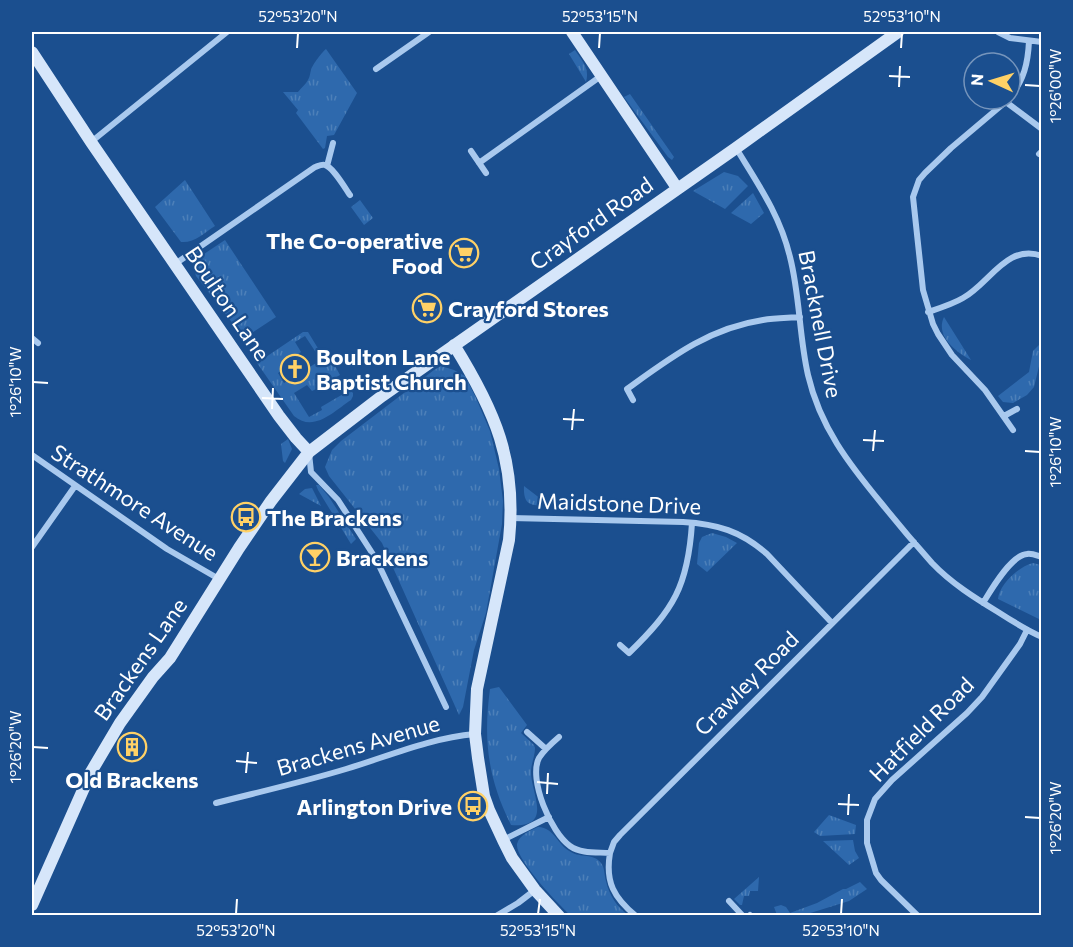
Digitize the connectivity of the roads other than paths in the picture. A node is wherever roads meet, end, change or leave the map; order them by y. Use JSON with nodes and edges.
{"nodes":[{"id":1,"x":226,"y":32,"type":"edge"},
{"id":2,"x":429,"y":32,"type":"edge"},
{"id":3,"x":572,"y":32,"type":"edge"},
{"id":4,"x":895,"y":32,"type":"edge"},
{"id":5,"x":998,"y":32,"type":"edge"},
{"id":6,"x":1029,"y":41,"type":"junction"},
{"id":7,"x":1041,"y":42,"type":"edge"},
{"id":8,"x":32,"y":52,"type":"edge"},
{"id":9,"x":376,"y":69,"type":"dead end"},
{"id":10,"x":602,"y":76,"type":"junction"},
{"id":11,"x":1022,"y":77,"type":"edge"},
{"id":12,"x":994,"y":111,"type":"edge"},
{"id":13,"x":1021,"y":111,"type":"edge"},
{"id":14,"x":1041,"y":129,"type":"edge"},
{"id":15,"x":91,"y":142,"type":"junction"},
{"id":16,"x":333,"y":143,"type":"dead end"},
{"id":17,"x":736,"y":148,"type":"junction"},
{"id":18,"x":471,"y":151,"type":"dead end"},
{"id":19,"x":479,"y":163,"type":"junction"},
{"id":20,"x":327,"y":166,"type":"junction"},
{"id":21,"x":486,"y":173,"type":"dead end"},
{"id":22,"x":677,"y":188,"type":"junction"},
{"id":23,"x":350,"y":195,"type":"dead end"},
{"id":24,"x":1041,"y":256,"type":"edge"},
{"id":25,"x":175,"y":264,"type":"junction"},
{"id":26,"x":928,"y":312,"type":"junction"},
{"id":27,"x":800,"y":317,"type":"junction"},
{"id":28,"x":32,"y":338,"type":"edge"},
{"id":29,"x":38,"y":343,"type":"dead end"},
{"id":30,"x":454,"y":345,"type":"junction"},
{"id":31,"x":633,"y":400,"type":"dead end"},
{"id":32,"x":1017,"y":409,"type":"dead end"},
{"id":33,"x":1004,"y":416,"type":"junction"},
{"id":34,"x":1013,"y":430,"type":"dead end"},
{"id":35,"x":309,"y":452,"type":"junction"},
{"id":36,"x":32,"y":455,"type":"edge"},
{"id":37,"x":75,"y":486,"type":"junction"},
{"id":38,"x":511,"y":518,"type":"junction"},
{"id":39,"x":692,"y":523,"type":"junction"},
{"id":40,"x":914,"y":542,"type":"junction"},
{"id":41,"x":32,"y":547,"type":"edge"},
{"id":42,"x":1041,"y":557,"type":"edge"},
{"id":43,"x":220,"y":579,"type":"junction"},
{"id":44,"x":983,"y":603,"type":"junction"},
{"id":45,"x":832,"y":623,"type":"junction"},
{"id":46,"x":1027,"y":630,"type":"junction"},
{"id":47,"x":1041,"y":637,"type":"edge"},
{"id":48,"x":620,"y":645,"type":"dead end"},
{"id":49,"x":447,"y":707,"type":"dead end"},
{"id":50,"x":527,"y":732,"type":"dead end"},
{"id":51,"x":475,"y":734,"type":"junction"},
{"id":52,"x":559,"y":737,"type":"dead end"},
{"id":53,"x":546,"y":749,"type":"junction"},
{"id":54,"x":216,"y":803,"type":"dead end"},
{"id":55,"x":549,"y":816,"type":"junction"},
{"id":56,"x":503,"y":840,"type":"junction"},
{"id":57,"x":610,"y":853,"type":"junction"},
{"id":58,"x":535,"y":890,"type":"junction"},
{"id":59,"x":729,"y":901,"type":"dead end"},
{"id":60,"x":32,"y":905,"type":"edge"},
{"id":61,"x":496,"y":915,"type":"edge"},
{"id":62,"x":559,"y":915,"type":"edge"},
{"id":63,"x":636,"y":915,"type":"edge"},
{"id":64,"x":747,"y":915,"type":"edge"},
{"id":65,"x":918,"y":915,"type":"edge"}],
"edges":[{"from":1,"to":15,"type":"street"},
{"from":2,"to":9,"type":"street"},
{"from":3,"to":10,"type":"street"},
{"from":4,"to":17,"type":"street","name":"Crayford Road"},
{"from":5,"to":6,"type":"street"},
{"from":6,"to":7,"type":"street"},
{"from":6,"to":11,"type":"street"},
{"from":8,"to":15,"type":"street","name":"Boulton Lane"},
{"from":10,"to":19,"type":"street"},
{"from":10,"to":22,"type":"street"},
{"from":12,"to":26,"type":"street"},
{"from":13,"to":14,"type":"street"},
{"from":15,"to":25,"type":"street","name":"Boulton Lane"},
{"from":16,"to":20,"type":"street"},
{"from":17,"to":22,"type":"street","name":"Crayford Road"},
{"from":17,"to":27,"type":"street","name":"Bracknell Drive"},
{"from":18,"to":19,"type":"street"},
{"from":19,"to":21,"type":"street"},
{"from":20,"to":23,"type":"street"},
{"from":20,"to":25,"type":"street"},
{"from":22,"to":30,"type":"street","name":"Crayford Road"},
{"from":24,"to":26,"type":"street"},
{"from":25,"to":35,"type":"street","name":"Boulton Lane"},
{"from":26,"to":33,"type":"street"},
{"from":27,"to":31,"type":"street"},
{"from":27,"to":40,"type":"street","name":"Bracknell Drive"},
{"from":28,"to":29,"type":"street"},
{"from":30,"to":35,"type":"street","name":"Crayford Road"},
{"from":30,"to":38,"type":"street"},
{"from":32,"to":33,"type":"street"},
{"from":33,"to":34,"type":"street"},
{"from":35,"to":43,"type":"street","name":"Brackens Lane"},
{"from":35,"to":49,"type":"street","name":"Boulton Lane"},
{"from":36,"to":37,"type":"street","name":"Strathmore Avenue"},
{"from":37,"to":41,"type":"street"},
{"from":37,"to":43,"type":"street","name":"Strathmore Avenue"},
{"from":38,"to":39,"type":"street","name":"Maidstone Drive"},
{"from":38,"to":51,"type":"street"},
{"from":39,"to":45,"type":"street","name":"Maidstone Drive"},
{"from":39,"to":48,"type":"street"},
{"from":40,"to":44,"type":"street","name":"Bracknell Drive"},
{"from":40,"to":45,"type":"street","name":"Crawley Road"},
{"from":42,"to":44,"type":"street"},
{"from":43,"to":60,"type":"street","name":"Brackens Lane"},
{"from":44,"to":46,"type":"street","name":"Bracknell Drive"},
{"from":45,"to":57,"type":"street","name":"Crawley Road"},
{"from":46,"to":47,"type":"street","name":"Bracknell Drive"},
{"from":46,"to":65,"type":"street","name":"Hatfield Road"},
{"from":50,"to":53,"type":"street"},
{"from":51,"to":54,"type":"street","name":"Brackens Avenue"},
{"from":51,"to":56,"type":"street"},
{"from":52,"to":53,"type":"street"},
{"from":53,"to":55,"type":"street"},
{"from":55,"to":56,"type":"street"},
{"from":55,"to":57,"type":"street"},
{"from":56,"to":58,"type":"street"},
{"from":57,"to":63,"type":"street"},
{"from":58,"to":61,"type":"street"},
{"from":58,"to":62,"type":"street"},
{"from":59,"to":64,"type":"street"}]}
